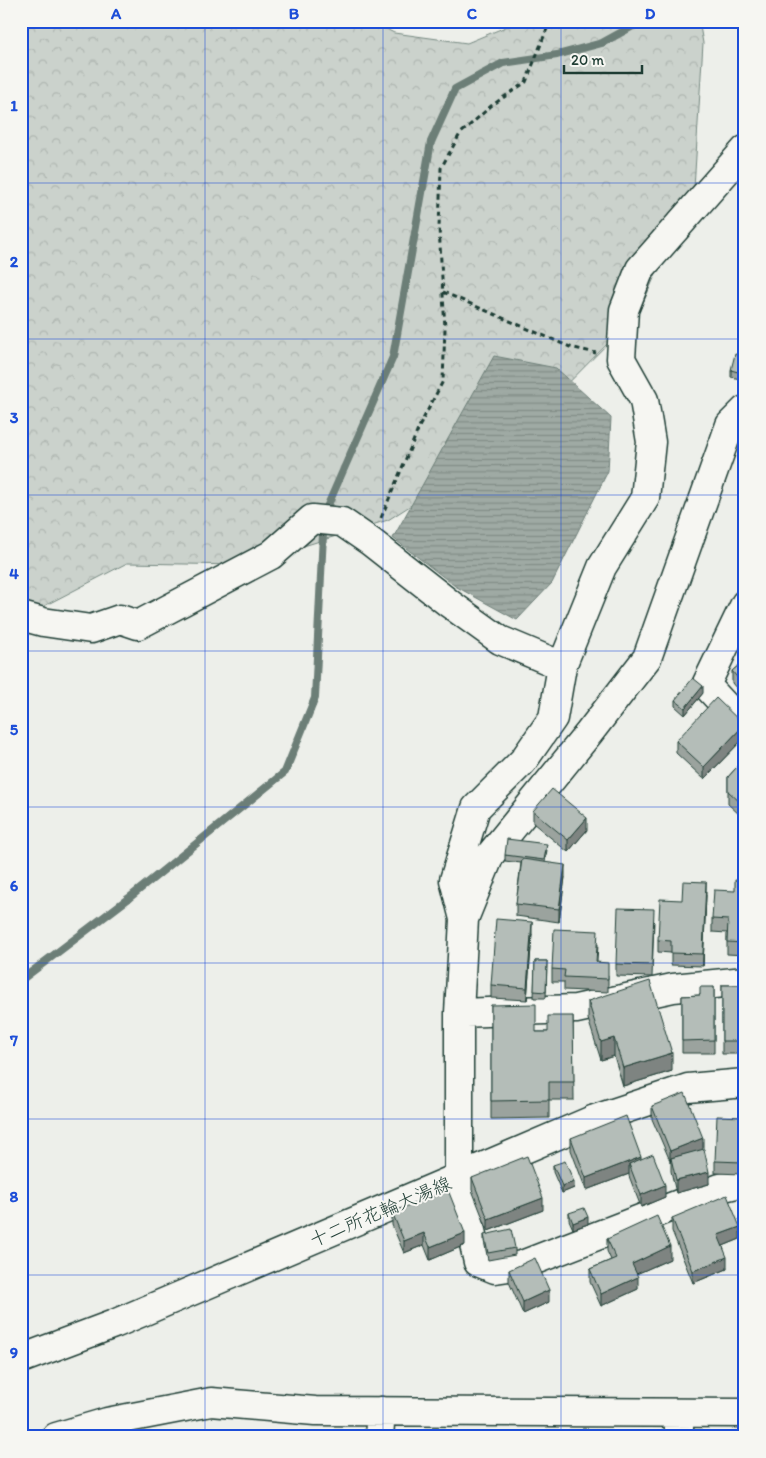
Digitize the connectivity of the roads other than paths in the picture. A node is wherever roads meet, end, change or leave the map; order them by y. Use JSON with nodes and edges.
{"nodes":[{"id":1,"x":745,"y":150,"type":"edge"},
{"id":2,"x":745,"y":410,"type":"edge"},
{"id":3,"x":745,"y":604,"type":"edge"},
{"id":4,"x":21,"y":616,"type":"edge"},
{"id":5,"x":562,"y":666,"type":"junction"},
{"id":6,"x":745,"y":727,"type":"edge"},
{"id":7,"x":464,"y":919,"type":"junction"},
{"id":8,"x":745,"y":981,"type":"edge"},
{"id":9,"x":459,"y":1013,"type":"junction"},
{"id":10,"x":745,"y":1083,"type":"edge"},
{"id":11,"x":459,"y":1177,"type":"junction"},
{"id":12,"x":745,"y":1182,"type":"edge"},
{"id":13,"x":21,"y":1359,"type":"edge"},
{"id":14,"x":745,"y":1413,"type":"edge"},
{"id":15,"x":380,"y":1424,"type":"edge"},
{"id":16,"x":679,"y":1425,"type":"edge"},
{"id":17,"x":56,"y":1437,"type":"edge"}],
"edges":[{"from":1,"to":5,"type":"street"},
{"from":2,"to":7,"type":"street"},
{"from":3,"to":6,"type":"street"},
{"from":4,"to":5,"type":"street"},
{"from":5,"to":7,"type":"street"},
{"from":7,"to":9,"type":"street"},
{"from":8,"to":9,"type":"street"},
{"from":9,"to":11,"type":"street"},
{"from":10,"to":11,"type":"street","name":"十二所花輪大湯線"},
{"from":11,"to":12,"type":"street"},
{"from":11,"to":13,"type":"street","name":"十二所花輪大湯線"},
{"from":14,"to":16,"type":"street"},
{"from":15,"to":16,"type":"street"},
{"from":15,"to":17,"type":"street"}]}
